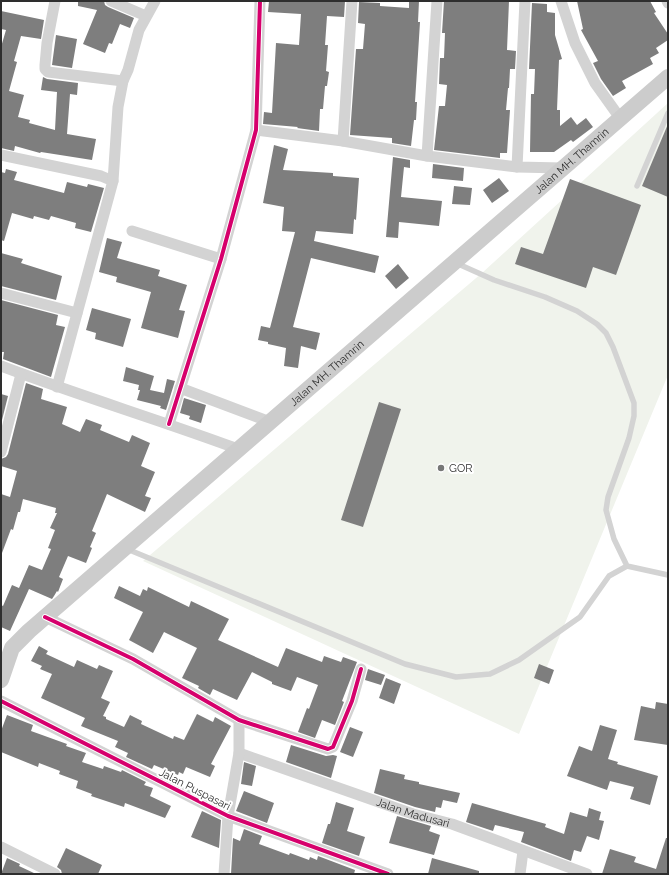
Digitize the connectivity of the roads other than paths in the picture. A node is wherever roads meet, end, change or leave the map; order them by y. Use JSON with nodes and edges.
{"nodes":[{"id":1,"x":55,"y":1,"type":"edge"},
{"id":2,"x":111,"y":1,"type":"edge"},
{"id":3,"x":155,"y":1,"type":"edge"},
{"id":4,"x":260,"y":1,"type":"edge"},
{"id":5,"x":352,"y":1,"type":"edge"},
{"id":6,"x":436,"y":1,"type":"edge"},
{"id":7,"x":525,"y":1,"type":"edge"},
{"id":8,"x":561,"y":1,"type":"edge"},
{"id":9,"x":146,"y":16,"type":"junction"},
{"id":10,"x":668,"y":77,"type":"edge"},
{"id":11,"x":123,"y":81,"type":"junction"},
{"id":12,"x":668,"y":113,"type":"edge"},
{"id":13,"x":620,"y":118,"type":"junction"},
{"id":14,"x":256,"y":130,"type":"junction"},
{"id":15,"x":343,"y":141,"type":"junction"},
{"id":16,"x":1,"y":155,"type":"edge"},
{"id":17,"x":427,"y":156,"type":"junction"},
{"id":18,"x":517,"y":167,"type":"junction"},
{"id":19,"x":562,"y":168,"type":"junction"},
{"id":20,"x":113,"y":181,"type":"junction"},
{"id":21,"x":637,"y":186,"type":"dead end"},
{"id":22,"x":132,"y":231,"type":"dead end"},
{"id":23,"x":221,"y":258,"type":"junction"},
{"id":24,"x":454,"y":262,"type":"junction"},
{"id":25,"x":1,"y":293,"type":"edge"},
{"id":26,"x":77,"y":313,"type":"junction"},
{"id":27,"x":1,"y":366,"type":"edge"},
{"id":28,"x":21,"y":374,"type":"junction"},
{"id":29,"x":57,"y":387,"type":"junction"},
{"id":30,"x":180,"y":388,"type":"junction"},
{"id":31,"x":270,"y":422,"type":"junction"},
{"id":32,"x":169,"y":424,"type":"junction"},
{"id":33,"x":238,"y":449,"type":"junction"},
{"id":34,"x":1,"y":452,"type":"edge"},
{"id":35,"x":125,"y":548,"type":"junction"},
{"id":36,"x":627,"y":566,"type":"junction"},
{"id":37,"x":668,"y":575,"type":"edge"},
{"id":38,"x":45,"y":617,"type":"junction"},
{"id":39,"x":6,"y":646,"type":"edge"},
{"id":40,"x":361,"y":669,"type":"dead end"},
{"id":41,"x":1,"y":680,"type":"edge"},
{"id":42,"x":1,"y":701,"type":"edge"},
{"id":43,"x":239,"y":720,"type":"junction"},
{"id":44,"x":239,"y":752,"type":"junction"},
{"id":45,"x":228,"y":816,"type":"junction"},
{"id":46,"x":1,"y":847,"type":"edge"},
{"id":47,"x":523,"y":851,"type":"junction"},
{"id":48,"x":55,"y":874,"type":"edge"},
{"id":49,"x":224,"y":874,"type":"edge"},
{"id":50,"x":388,"y":874,"type":"edge"},
{"id":51,"x":520,"y":874,"type":"edge"},
{"id":52,"x":587,"y":874,"type":"edge"}],
"edges":[{"from":1,"to":11,"type":"street"},
{"from":2,"to":9,"type":"street"},
{"from":3,"to":9,"type":"street"},
{"from":4,"to":14,"type":"street"},
{"from":5,"to":15,"type":"street"},
{"from":6,"to":17,"type":"street"},
{"from":7,"to":18,"type":"street"},
{"from":8,"to":13,"type":"street"},
{"from":9,"to":11,"type":"street"},
{"from":10,"to":13,"type":"main road","name":"Jalan MH. Thamrin"},
{"from":11,"to":20,"type":"street"},
{"from":12,"to":21,"type":"lane"},
{"from":13,"to":19,"type":"main road","name":"Jalan MH. Thamrin"},
{"from":14,"to":15,"type":"street"},
{"from":14,"to":23,"type":"street"},
{"from":15,"to":17,"type":"street"},
{"from":16,"to":20,"type":"street"},
{"from":17,"to":18,"type":"street"},
{"from":18,"to":19,"type":"street"},
{"from":19,"to":24,"type":"main road","name":"Jalan MH. Thamrin"},
{"from":20,"to":26,"type":"street"},
{"from":22,"to":23,"type":"street"},
{"from":23,"to":30,"type":"street"},
{"from":24,"to":31,"type":"main road","name":"Jalan MH. Thamrin"},
{"from":24,"to":36,"type":"lane"},
{"from":25,"to":26,"type":"street"},
{"from":26,"to":29,"type":"street"},
{"from":27,"to":28,"type":"street"},
{"from":28,"to":29,"type":"street"},
{"from":28,"to":34,"type":"street"},
{"from":29,"to":32,"type":"street"},
{"from":30,"to":31,"type":"street"},
{"from":30,"to":32,"type":"street"},
{"from":31,"to":33,"type":"main road","name":"Jalan MH. Thamrin"},
{"from":32,"to":33,"type":"street"},
{"from":33,"to":35,"type":"main road","name":"Jalan MH. Thamrin"},
{"from":35,"to":36,"type":"lane"},
{"from":35,"to":38,"type":"main road","name":"Jalan MH. Thamrin"},
{"from":36,"to":37,"type":"lane"},
{"from":38,"to":39,"type":"main road","name":"Jalan MH. Thamrin"},
{"from":38,"to":43,"type":"street"},
{"from":39,"to":41,"type":"main road","name":"Jalan MH. Thamrin"},
{"from":40,"to":43,"type":"street"},
{"from":42,"to":45,"type":"street","name":"Jalan Puspasari"},
{"from":43,"to":44,"type":"street","name":"Jalan Puspasari"},
{"from":44,"to":45,"type":"street","name":"Jalan Puspasari"},
{"from":44,"to":47,"type":"street","name":"Jalan Madusari"},
{"from":45,"to":49,"type":"street","name":"Jalan Puspasari"},
{"from":45,"to":50,"type":"street","name":"Jalan Puspasari"},
{"from":46,"to":48,"type":"street"},
{"from":47,"to":51,"type":"street"},
{"from":47,"to":52,"type":"street","name":"Jalan Madusari"}]}
